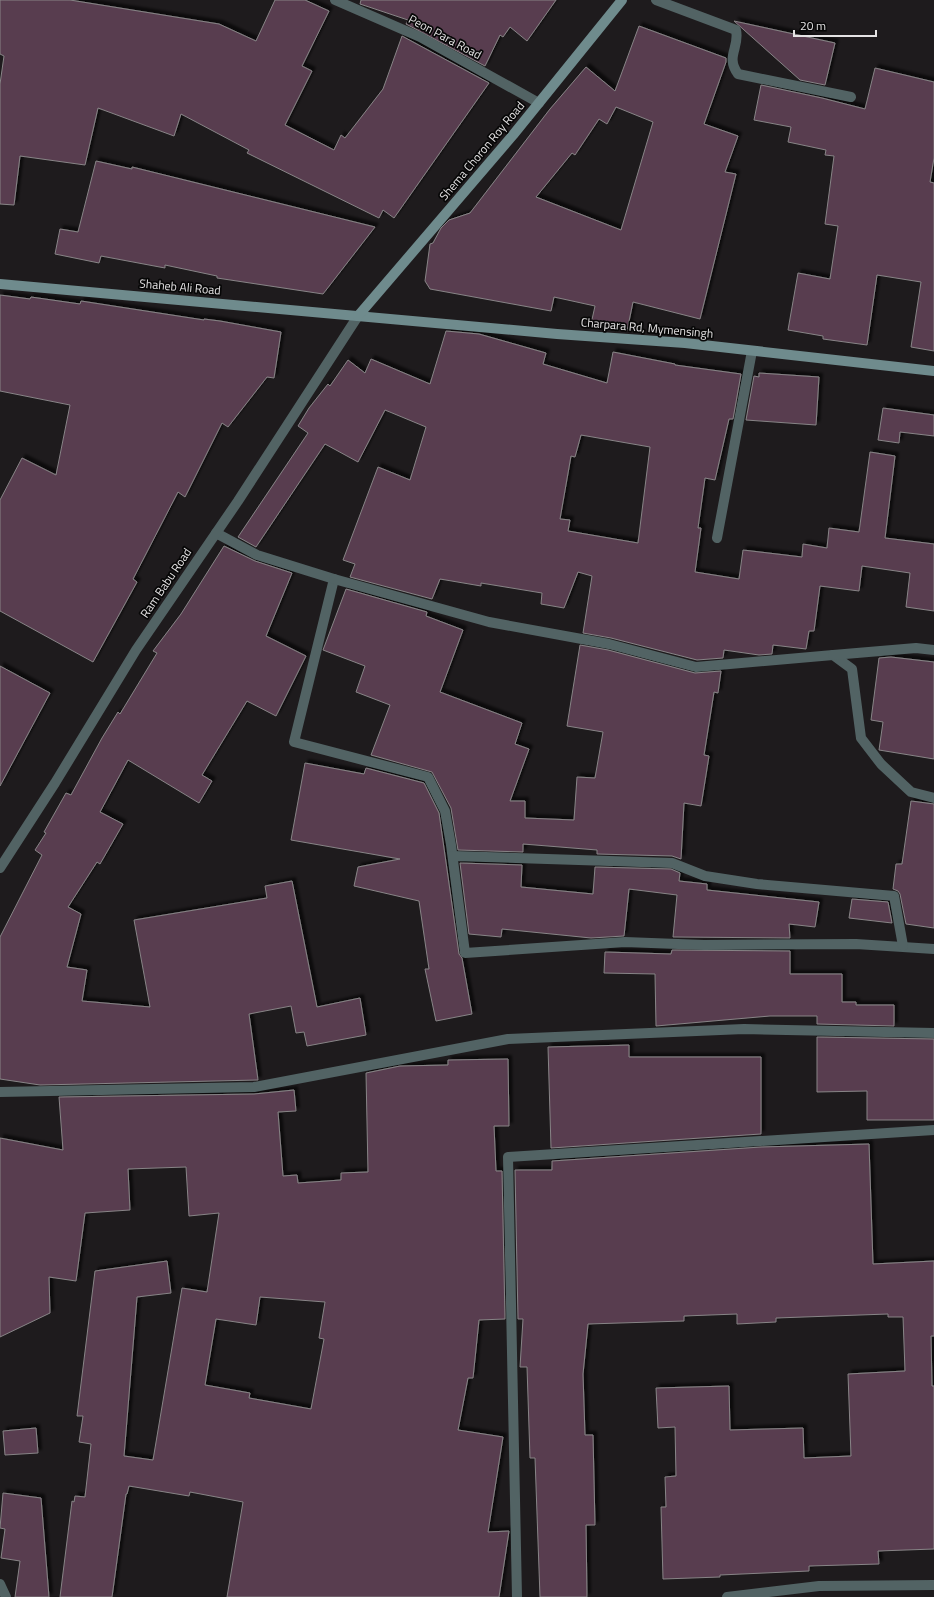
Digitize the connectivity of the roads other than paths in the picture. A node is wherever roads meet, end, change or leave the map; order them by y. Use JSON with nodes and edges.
{"nodes":[{"id":1,"x":336,"y":0,"type":"edge"},
{"id":2,"x":622,"y":0,"type":"edge"},
{"id":3,"x":656,"y":0,"type":"edge"},
{"id":4,"x":851,"y":97,"type":"dead end"},
{"id":5,"x":539,"y":103,"type":"junction"},
{"id":6,"x":0,"y":284,"type":"edge"},
{"id":7,"x":358,"y":316,"type":"junction"},
{"id":8,"x":752,"y":351,"type":"junction"},
{"id":9,"x":934,"y":371,"type":"edge"},
{"id":10,"x":216,"y":533,"type":"junction"},
{"id":11,"x":717,"y":538,"type":"dead end"},
{"id":12,"x":334,"y":579,"type":"junction"},
{"id":13,"x":934,"y":650,"type":"edge"},
{"id":14,"x":833,"y":655,"type":"junction"},
{"id":15,"x":934,"y":798,"type":"edge"},
{"id":16,"x":452,"y":856,"type":"junction"},
{"id":17,"x":0,"y":868,"type":"edge"},
{"id":18,"x":903,"y":946,"type":"junction"},
{"id":19,"x":934,"y":949,"type":"edge"},
{"id":20,"x":934,"y":1033,"type":"edge"},
{"id":21,"x":0,"y":1092,"type":"edge"},
{"id":22,"x":934,"y":1130,"type":"edge"},
{"id":23,"x":0,"y":1584,"type":"edge"},
{"id":24,"x":934,"y":1585,"type":"edge"},
{"id":25,"x":6,"y":1597,"type":"edge"},
{"id":26,"x":517,"y":1597,"type":"edge"},
{"id":27,"x":727,"y":1597,"type":"edge"}],
"edges":[{"from":1,"to":5,"type":"street","name":"Peon Para Road"},
{"from":2,"to":5,"type":"main road","name":"Shema Choron Roy Road"},
{"from":3,"to":4,"type":"street"},
{"from":5,"to":7,"type":"main road","name":"Shema Choron Roy Road"},
{"from":6,"to":7,"type":"main road","name":"Shaheb Ali Road"},
{"from":7,"to":8,"type":"main road","name":"Charpara Rd, Mymensingh"},
{"from":7,"to":10,"type":"street","name":"Ram Babu Road"},
{"from":8,"to":9,"type":"main road","name":"Charpara Rd, Mymensingh"},
{"from":8,"to":11,"type":"street"},
{"from":10,"to":12,"type":"street"},
{"from":10,"to":17,"type":"street","name":"Ram Babu Road"},
{"from":12,"to":14,"type":"street"},
{"from":12,"to":16,"type":"street"},
{"from":13,"to":14,"type":"street"},
{"from":14,"to":15,"type":"street"},
{"from":16,"to":18,"type":"street"},
{"from":16,"to":18,"type":"street"},
{"from":18,"to":19,"type":"street"},
{"from":20,"to":21,"type":"street"},
{"from":22,"to":26,"type":"street"},
{"from":23,"to":25,"type":"street"},
{"from":24,"to":27,"type":"street"}]}
